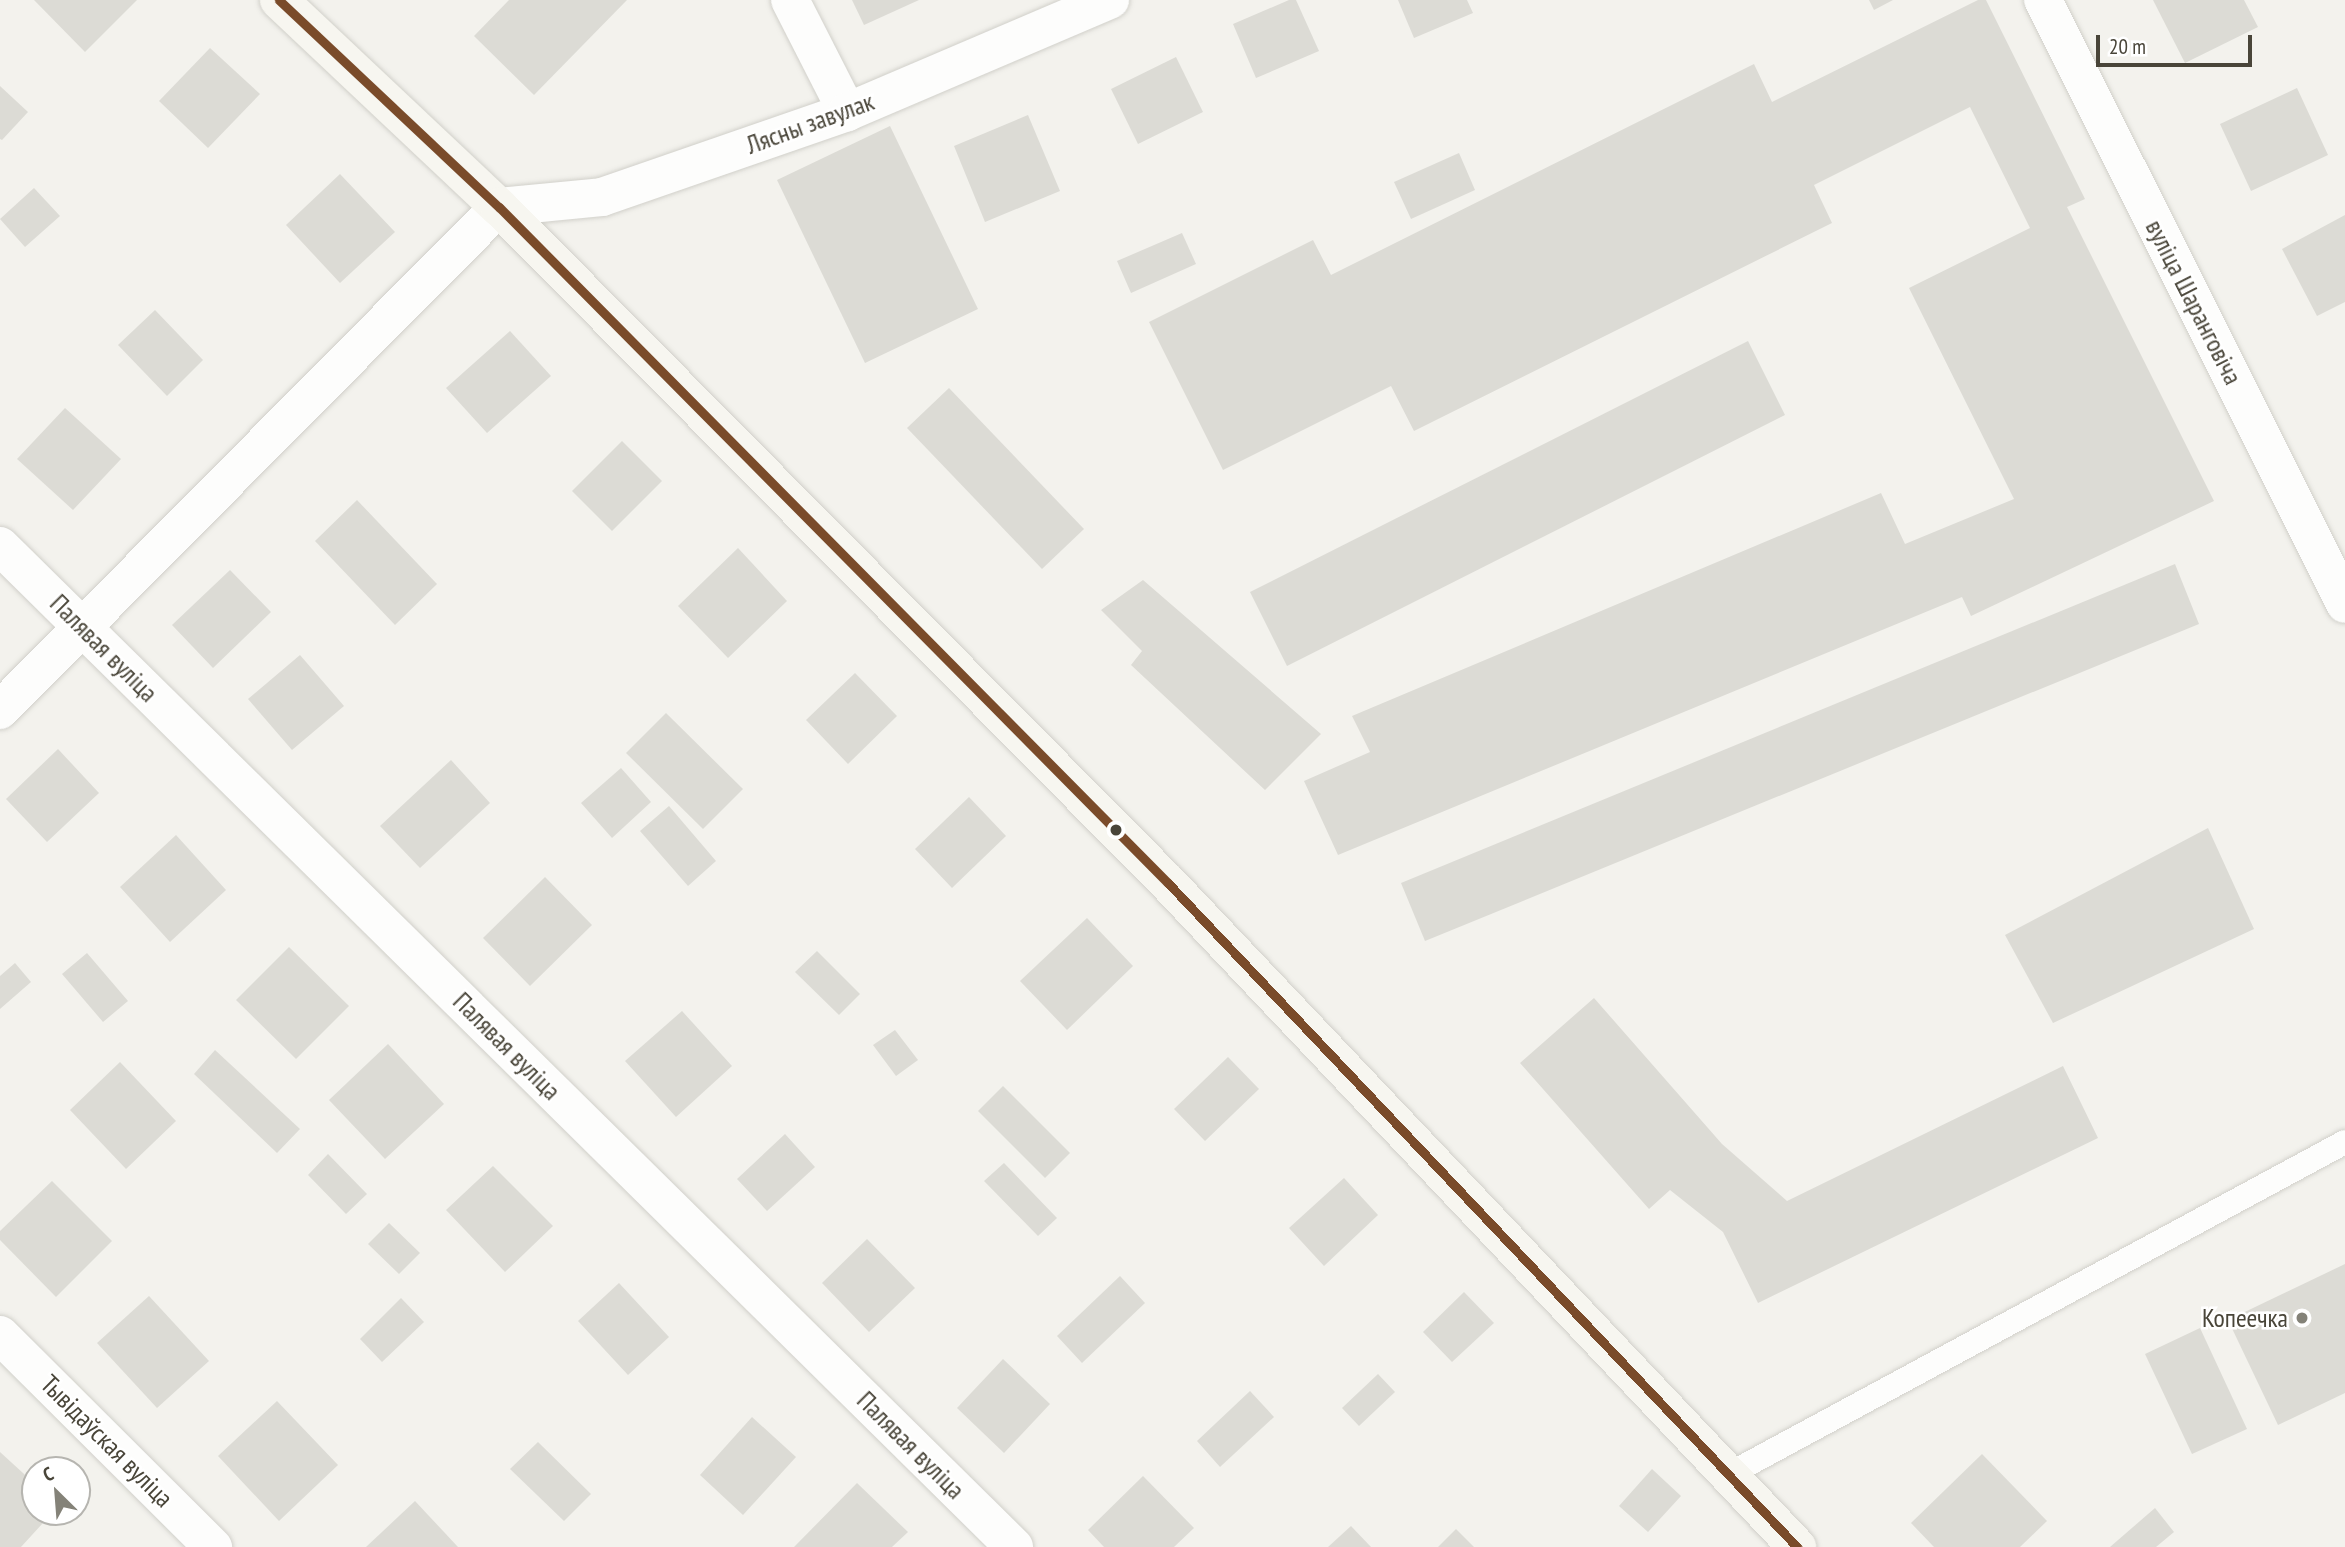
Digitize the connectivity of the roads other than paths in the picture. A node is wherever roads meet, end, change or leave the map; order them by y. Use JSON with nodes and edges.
{"nodes":[{"id":1,"x":279,"y":0,"type":"edge"},
{"id":2,"x":790,"y":0,"type":"edge"},
{"id":3,"x":1110,"y":0,"type":"edge"},
{"id":4,"x":2043,"y":0,"type":"edge"},
{"id":5,"x":847,"y":112,"type":"junction"},
{"id":6,"x":499,"y":208,"type":"junction"},
{"id":7,"x":0,"y":546,"type":"edge"},
{"id":8,"x":2345,"y":604,"type":"edge"},
{"id":9,"x":85,"y":629,"type":"junction"},
{"id":10,"x":0,"y":710,"type":"edge"},
{"id":11,"x":2345,"y":1142,"type":"edge"},
{"id":12,"x":0,"y":1335,"type":"edge"},
{"id":13,"x":1726,"y":1476,"type":"junction"},
{"id":14,"x":213,"y":1547,"type":"edge"},
{"id":15,"x":1014,"y":1547,"type":"edge"},
{"id":16,"x":1797,"y":1547,"type":"edge"}],
"edges":[{"from":1,"to":6,"type":"main road"},
{"from":2,"to":5,"type":"street"},
{"from":3,"to":5,"type":"street","name":"Лясны завулак"},
{"from":4,"to":8,"type":"street","name":"вуліца Шаранговіча"},
{"from":5,"to":6,"type":"street","name":"Лясны завулак"},
{"from":6,"to":9,"type":"street"},
{"from":6,"to":13,"type":"main road"},
{"from":7,"to":9,"type":"street","name":"Палявая вуліца"},
{"from":9,"to":10,"type":"street"},
{"from":9,"to":15,"type":"street","name":"Палявая вуліца"},
{"from":11,"to":13,"type":"lane"},
{"from":12,"to":14,"type":"street","name":"Тывідаўская вуліца"},
{"from":13,"to":16,"type":"main road"}]}
